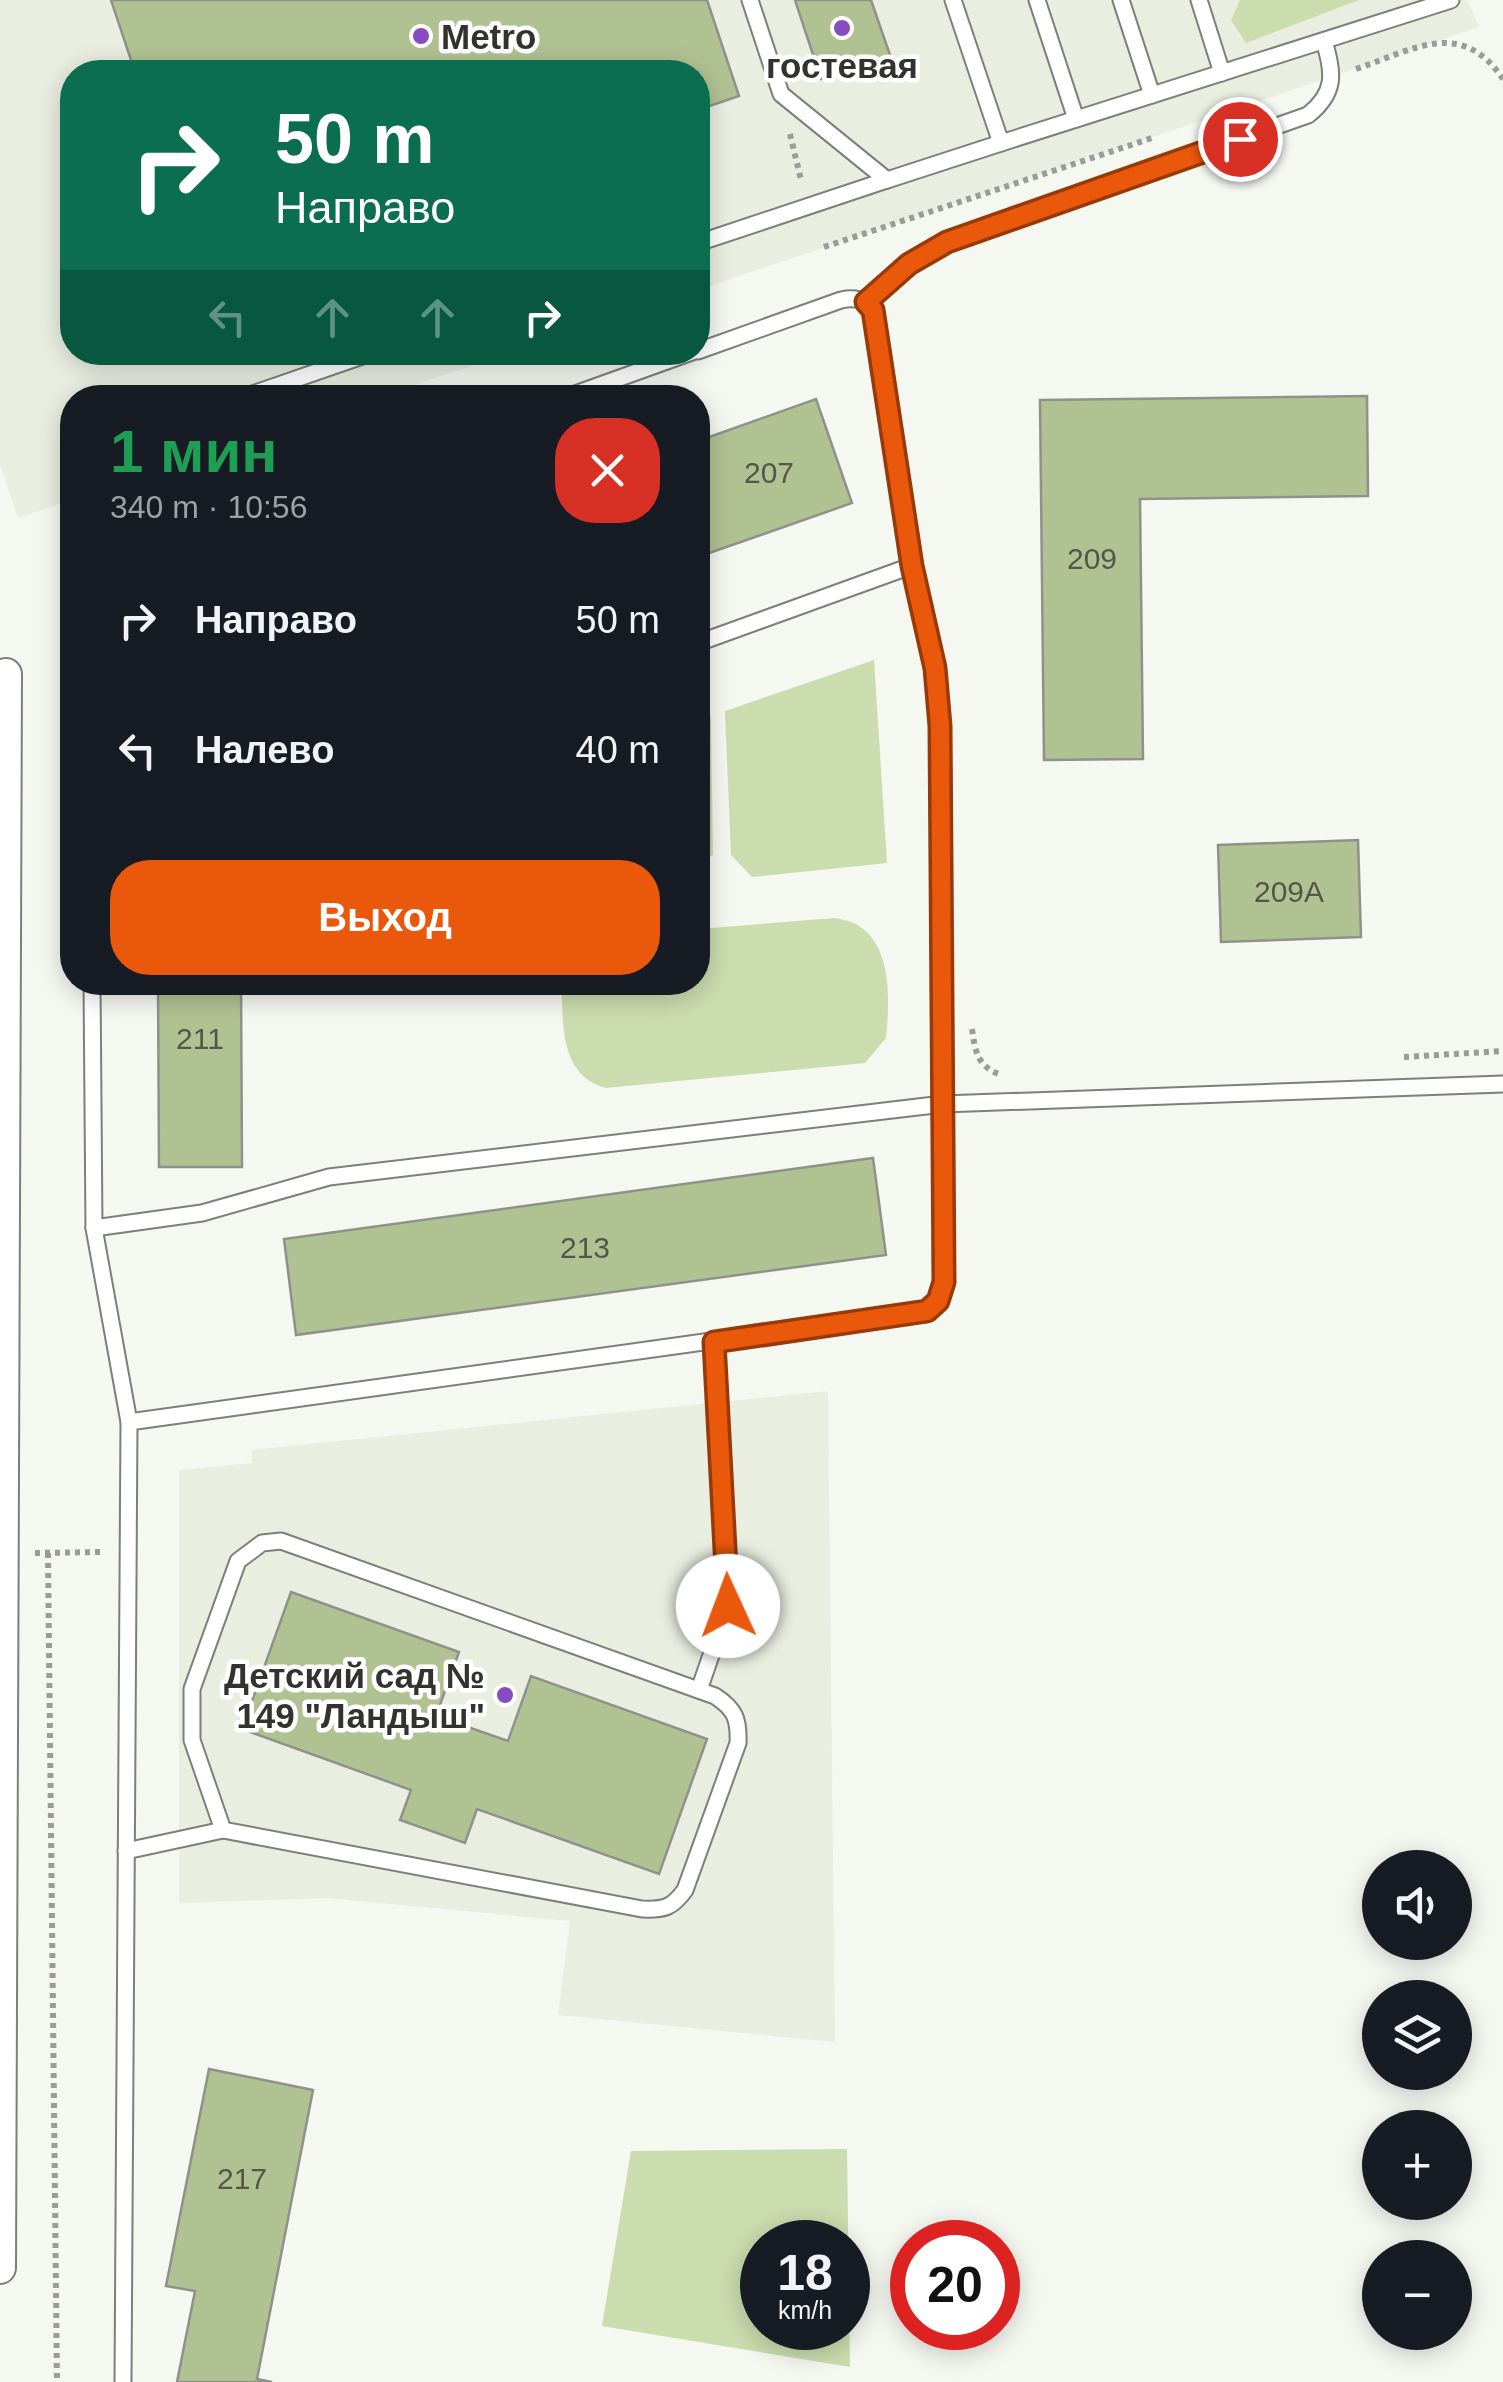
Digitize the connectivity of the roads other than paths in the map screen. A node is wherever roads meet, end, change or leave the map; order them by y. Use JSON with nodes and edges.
{"nodes":[{"id":1,"x":750,"y":0,"type":"edge"},
{"id":2,"x":953,"y":0,"type":"edge"},
{"id":3,"x":1037,"y":0,"type":"edge"},
{"id":4,"x":1121,"y":0,"type":"edge"},
{"id":5,"x":1199,"y":0,"type":"edge"},
{"id":6,"x":1451,"y":0,"type":"edge"},
{"id":7,"x":1324,"y":41,"type":"junction"},
{"id":8,"x":1222,"y":73,"type":"junction"},
{"id":9,"x":1152,"y":96,"type":"junction"},
{"id":10,"x":1076,"y":119,"type":"junction"},
{"id":11,"x":1001,"y":143,"type":"junction"},
{"id":12,"x":887,"y":180,"type":"junction"},
{"id":13,"x":710,"y":240,"type":"edge"},
{"id":14,"x":866,"y":302,"type":"junction"},
{"id":15,"x":710,"y":347,"type":"edge"},
{"id":16,"x":336,"y":365,"type":"edge"},
{"id":17,"x":658,"y":365,"type":"edge"},
{"id":18,"x":278,"y":385,"type":"edge"},
{"id":19,"x":601,"y":385,"type":"edge"},
{"id":20,"x":912,"y":566,"type":"junction"},
{"id":21,"x":710,"y":638,"type":"edge"},
{"id":22,"x":6,"y":674,"type":"dead end"},
{"id":23,"x":3,"y":972,"type":"edge"},
{"id":24,"x":92,"y":995,"type":"edge"},
{"id":25,"x":1503,"y":1084,"type":"edge"},
{"id":26,"x":943,"y":1104,"type":"junction"},
{"id":27,"x":94,"y":1228,"type":"junction"},
{"id":28,"x":714,"y":1342,"type":"junction"},
{"id":29,"x":129,"y":1422,"type":"junction"},
{"id":30,"x":2,"y":1593,"type":"edge"},
{"id":31,"x":699,"y":1690,"type":"junction"},
{"id":32,"x":223,"y":1830,"type":"junction"},
{"id":33,"x":126,"y":1851,"type":"junction"},
{"id":34,"x":2,"y":1909,"type":"edge"},
{"id":35,"x":0,"y":2268,"type":"edge"},
{"id":36,"x":122,"y":2382,"type":"edge"}],
"edges":[{"from":1,"to":12,"type":"lane"},
{"from":2,"to":11,"type":"lane"},
{"from":3,"to":10,"type":"lane"},
{"from":4,"to":9,"type":"lane"},
{"from":5,"to":8,"type":"lane"},
{"from":6,"to":7,"type":"lane"},
{"from":7,"to":8,"type":"lane"},
{"from":7,"to":14,"type":"lane"},
{"from":8,"to":9,"type":"lane"},
{"from":9,"to":10,"type":"lane"},
{"from":10,"to":11,"type":"lane"},
{"from":11,"to":12,"type":"lane"},
{"from":12,"to":13,"type":"lane"},
{"from":14,"to":15,"type":"lane"},
{"from":14,"to":20,"type":"lane"},
{"from":16,"to":18,"type":"lane"},
{"from":17,"to":19,"type":"lane"},
{"from":20,"to":21,"type":"lane"},
{"from":20,"to":26,"type":"lane"},
{"from":22,"to":23,"type":"street"},
{"from":23,"to":30,"type":"street"},
{"from":24,"to":27,"type":"lane"},
{"from":25,"to":26,"type":"lane"},
{"from":26,"to":27,"type":"lane"},
{"from":26,"to":28,"type":"lane"},
{"from":27,"to":29,"type":"lane"},
{"from":28,"to":29,"type":"lane"},
{"from":28,"to":31,"type":"lane"},
{"from":29,"to":33,"type":"lane"},
{"from":30,"to":34,"type":"street"},
{"from":31,"to":32,"type":"lane"},
{"from":31,"to":32,"type":"lane"},
{"from":32,"to":33,"type":"lane"},
{"from":33,"to":36,"type":"lane"},
{"from":34,"to":35,"type":"street"}]}
